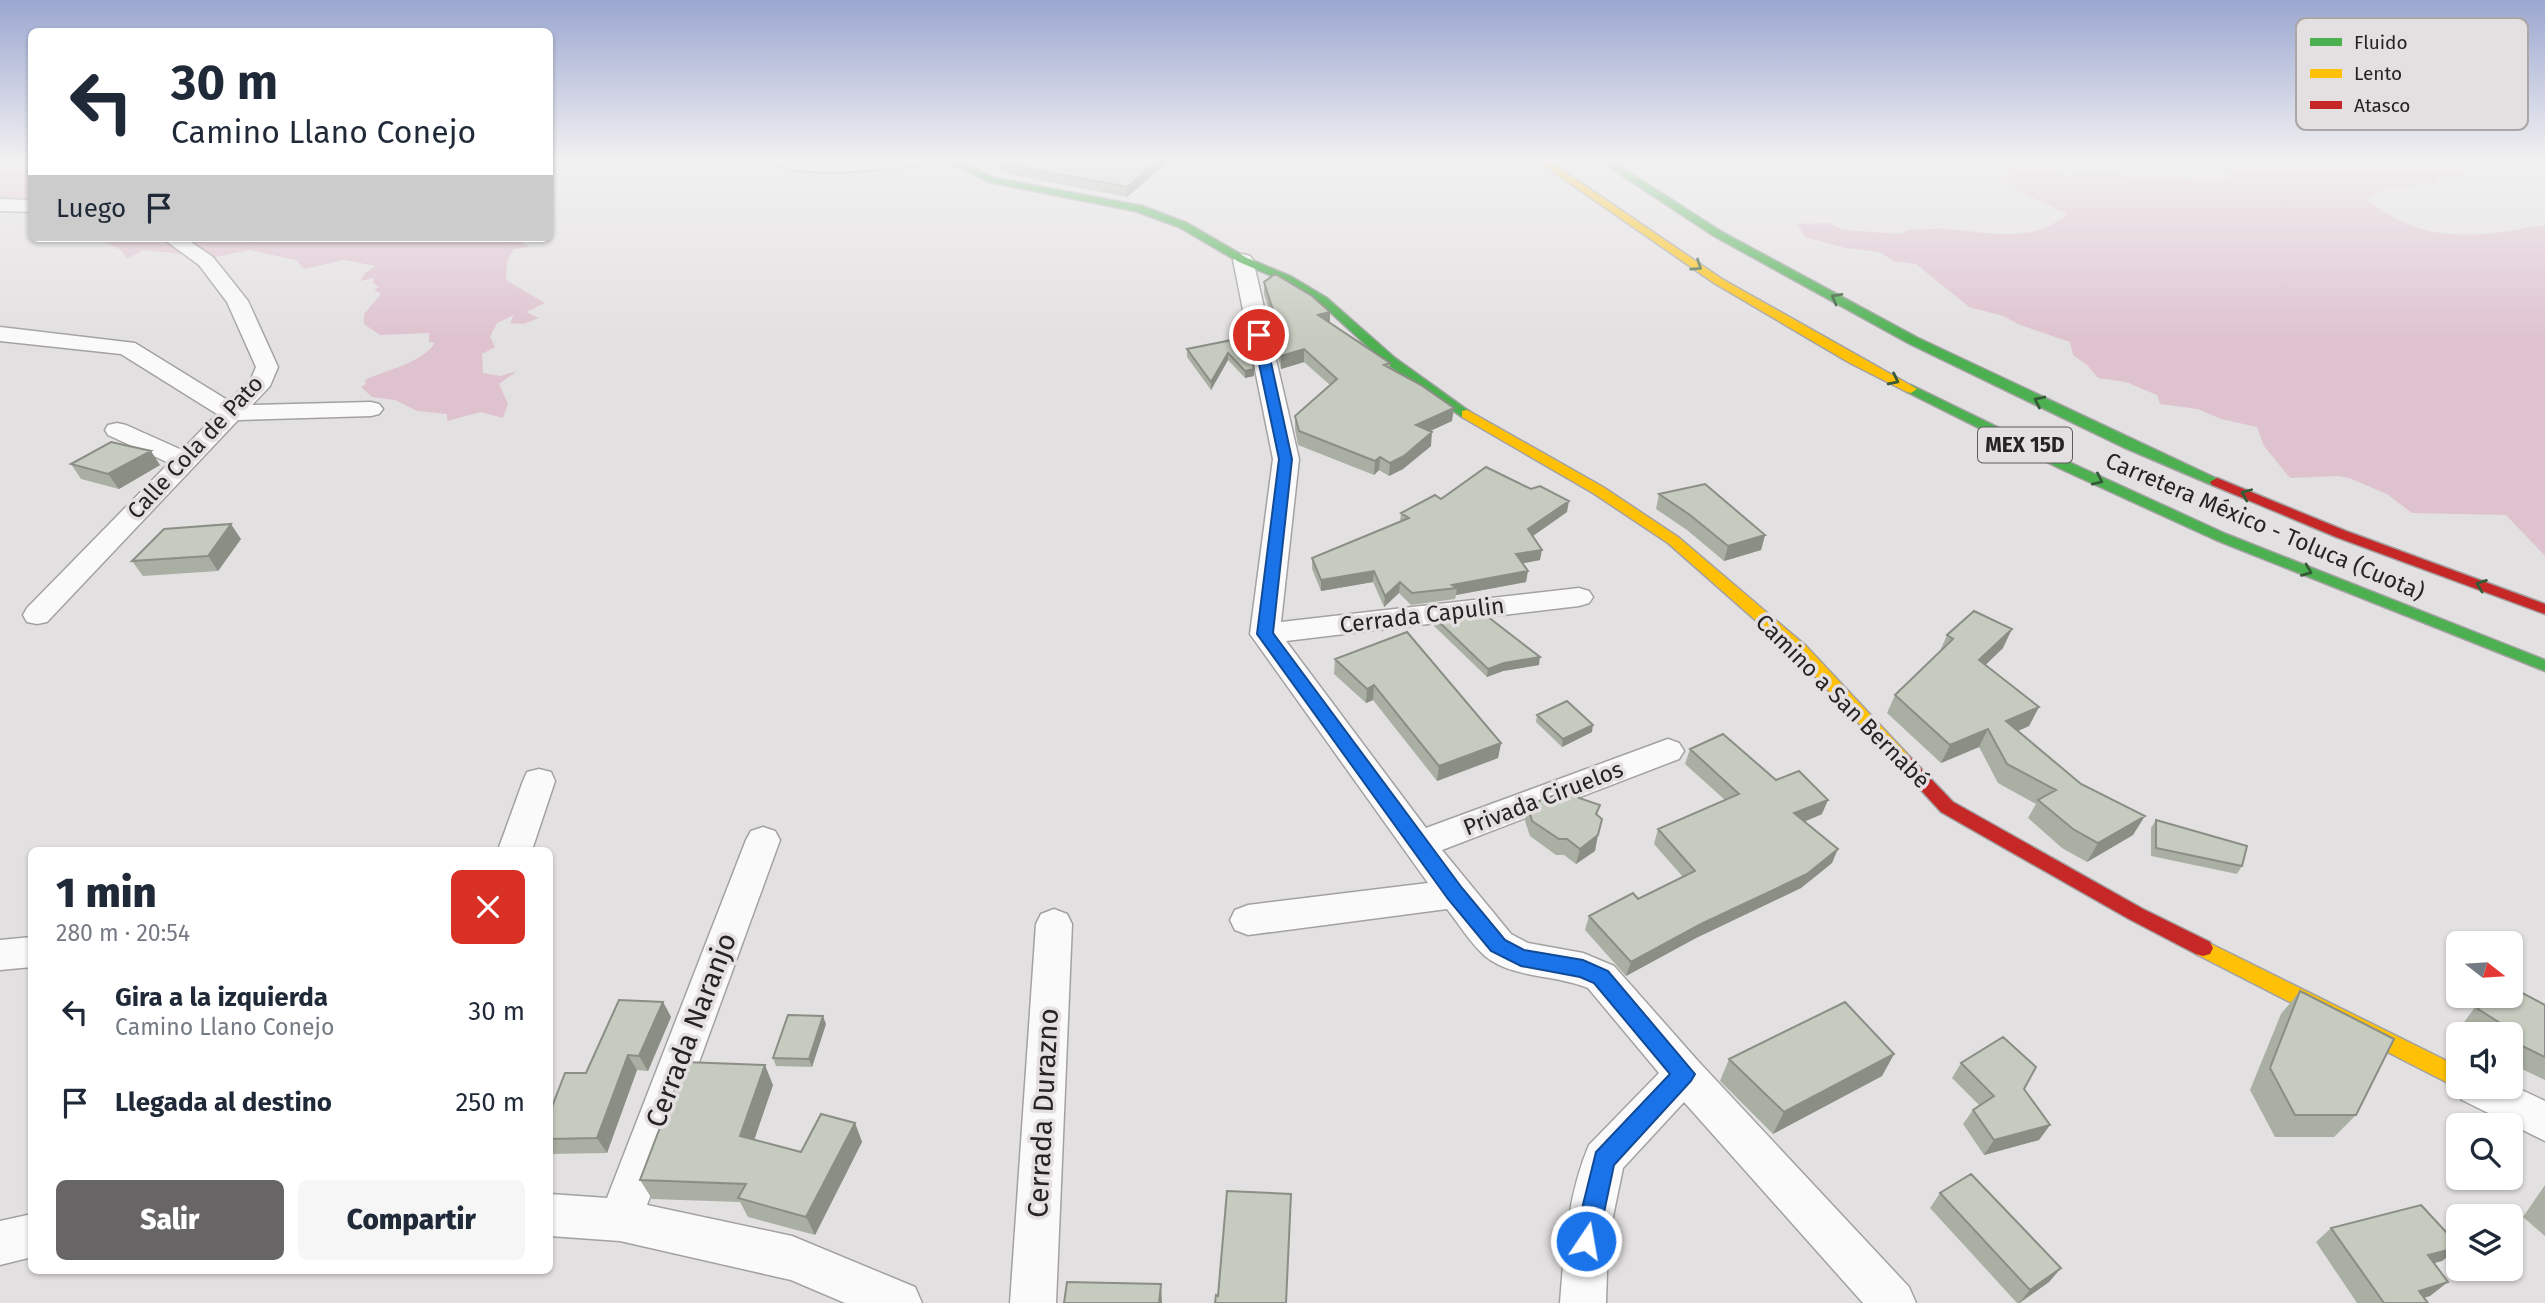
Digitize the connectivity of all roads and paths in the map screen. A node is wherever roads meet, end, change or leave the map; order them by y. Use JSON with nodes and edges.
{"nodes":[{"id":1,"x":1169,"y":220,"type":"edge"},
{"id":2,"x":1629,"y":220,"type":"edge"},
{"id":3,"x":1696,"y":220,"type":"edge"},
{"id":4,"x":178,"y":242,"type":"edge"},
{"id":5,"x":1243,"y":260,"type":"junction"},
{"id":6,"x":0,"y":334,"type":"edge"},
{"id":7,"x":371,"y":409,"type":"dead end"},
{"id":8,"x":232,"y":413,"type":"junction"},
{"id":9,"x":117,"y":430,"type":"dead end"},
{"id":10,"x":184,"y":460,"type":"junction"},
{"id":11,"x":1579,"y":597,"type":"dead end"},
{"id":12,"x":2545,"y":609,"type":"edge"},
{"id":13,"x":37,"y":615,"type":"dead end"},
{"id":14,"x":1265,"y":634,"type":"junction"},
{"id":15,"x":2545,"y":666,"type":"edge"},
{"id":16,"x":1668,"y":751,"type":"dead end"},
{"id":17,"x":539,"y":781,"type":"dead end"},
{"id":18,"x":763,"y":840,"type":"dead end"},
{"id":19,"x":1419,"y":845,"type":"junction"},
{"id":20,"x":516,"y":847,"type":"edge"},
{"id":21,"x":1455,"y":894,"type":"junction"},
{"id":22,"x":1248,"y":920,"type":"dead end"},
{"id":23,"x":1054,"y":924,"type":"dead end"},
{"id":24,"x":28,"y":952,"type":"edge"},
{"id":25,"x":0,"y":955,"type":"edge"},
{"id":26,"x":2446,"y":1071,"type":"edge"},
{"id":27,"x":1684,"y":1074,"type":"junction"},
{"id":28,"x":2500,"y":1099,"type":"edge"},
{"id":29,"x":2545,"y":1122,"type":"edge"},
{"id":30,"x":553,"y":1215,"type":"edge"},
{"id":31,"x":620,"y":1220,"type":"junction"},
{"id":32,"x":28,"y":1236,"type":"edge"},
{"id":33,"x":0,"y":1243,"type":"edge"},
{"id":34,"x":898,"y":1303,"type":"edge"},
{"id":35,"x":1033,"y":1303,"type":"edge"},
{"id":36,"x":1583,"y":1303,"type":"edge"},
{"id":37,"x":1893,"y":1303,"type":"edge"}],
"edges":[{"from":1,"to":5,"type":"main road","name":"Camino a San Bernabé"},
{"from":2,"to":15,"type":"main road","name":"Carretera México - Toluca (Cuota)","number":"MEX 15D","one_way":true},
{"from":12,"to":3,"type":"main road","name":"Carretera México - Toluca (Cuota)","number":"MEX 15D","one_way":true},
{"from":4,"to":8,"type":"street","name":"Calle Cola de Pato"},
{"from":5,"to":14,"type":"street"},
{"from":5,"to":26,"type":"main road","name":"Camino a San Bernabé"},
{"from":6,"to":8,"type":"street"},
{"from":7,"to":8,"type":"street"},
{"from":8,"to":10,"type":"street","name":"Calle Cola de Pato"},
{"from":9,"to":10,"type":"street"},
{"from":10,"to":13,"type":"street","name":"Calle Cola de Pato"},
{"from":11,"to":14,"type":"street","name":"Cerrada Capulin"},
{"from":14,"to":19,"type":"street"},
{"from":16,"to":19,"type":"street","name":"Privada Ciruelos"},
{"from":17,"to":20,"type":"street"},
{"from":18,"to":31,"type":"street","name":"Cerrada Naranjo"},
{"from":19,"to":21,"type":"street"},
{"from":21,"to":22,"type":"street"},
{"from":21,"to":27,"type":"street"},
{"from":23,"to":35,"type":"street","name":"Cerrada Durazno"},
{"from":24,"to":25,"type":"street"},
{"from":27,"to":36,"type":"street"},
{"from":27,"to":37,"type":"street"},
{"from":28,"to":29,"type":"street"},
{"from":30,"to":31,"type":"street"},
{"from":31,"to":34,"type":"street"},
{"from":32,"to":33,"type":"street"}]}
